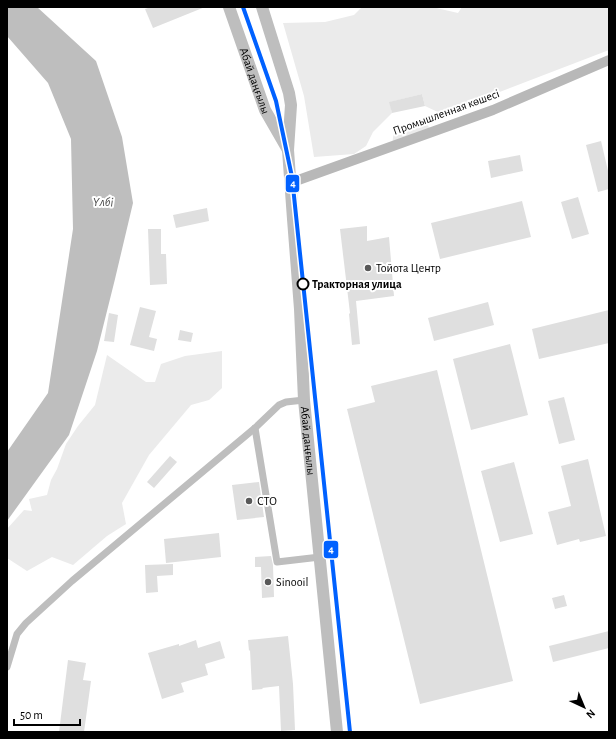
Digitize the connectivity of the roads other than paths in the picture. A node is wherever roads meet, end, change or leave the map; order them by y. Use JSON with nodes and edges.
{"nodes":[{"id":1,"x":229,"y":7,"type":"edge"},
{"id":2,"x":262,"y":7,"type":"edge"},
{"id":3,"x":609,"y":60,"type":"edge"},
{"id":4,"x":288,"y":150,"type":"junction"},
{"id":5,"x":290,"y":183,"type":"junction"},
{"id":6,"x":304,"y":400,"type":"junction"},
{"id":7,"x":255,"y":428,"type":"junction"},
{"id":8,"x":320,"y":556,"type":"junction"},
{"id":9,"x":7,"y":667,"type":"edge"},
{"id":10,"x":337,"y":732,"type":"edge"}],
"edges":[{"from":1,"to":4,"type":"main road","name":"Абай даңғылы"},
{"from":2,"to":4,"type":"main road","name":"Абай даңғылы"},
{"from":3,"to":5,"type":"main road","name":"Промышленная көшесі"},
{"from":4,"to":5,"type":"main road","name":"Абай даңғылы"},
{"from":5,"to":6,"type":"main road","name":"Абай даңғылы"},
{"from":6,"to":7,"type":"street"},
{"from":6,"to":8,"type":"main road","name":"Абай даңғылы"},
{"from":7,"to":8,"type":"street"},
{"from":7,"to":9,"type":"street"},
{"from":8,"to":10,"type":"main road","name":"Абай даңғылы"}]}
